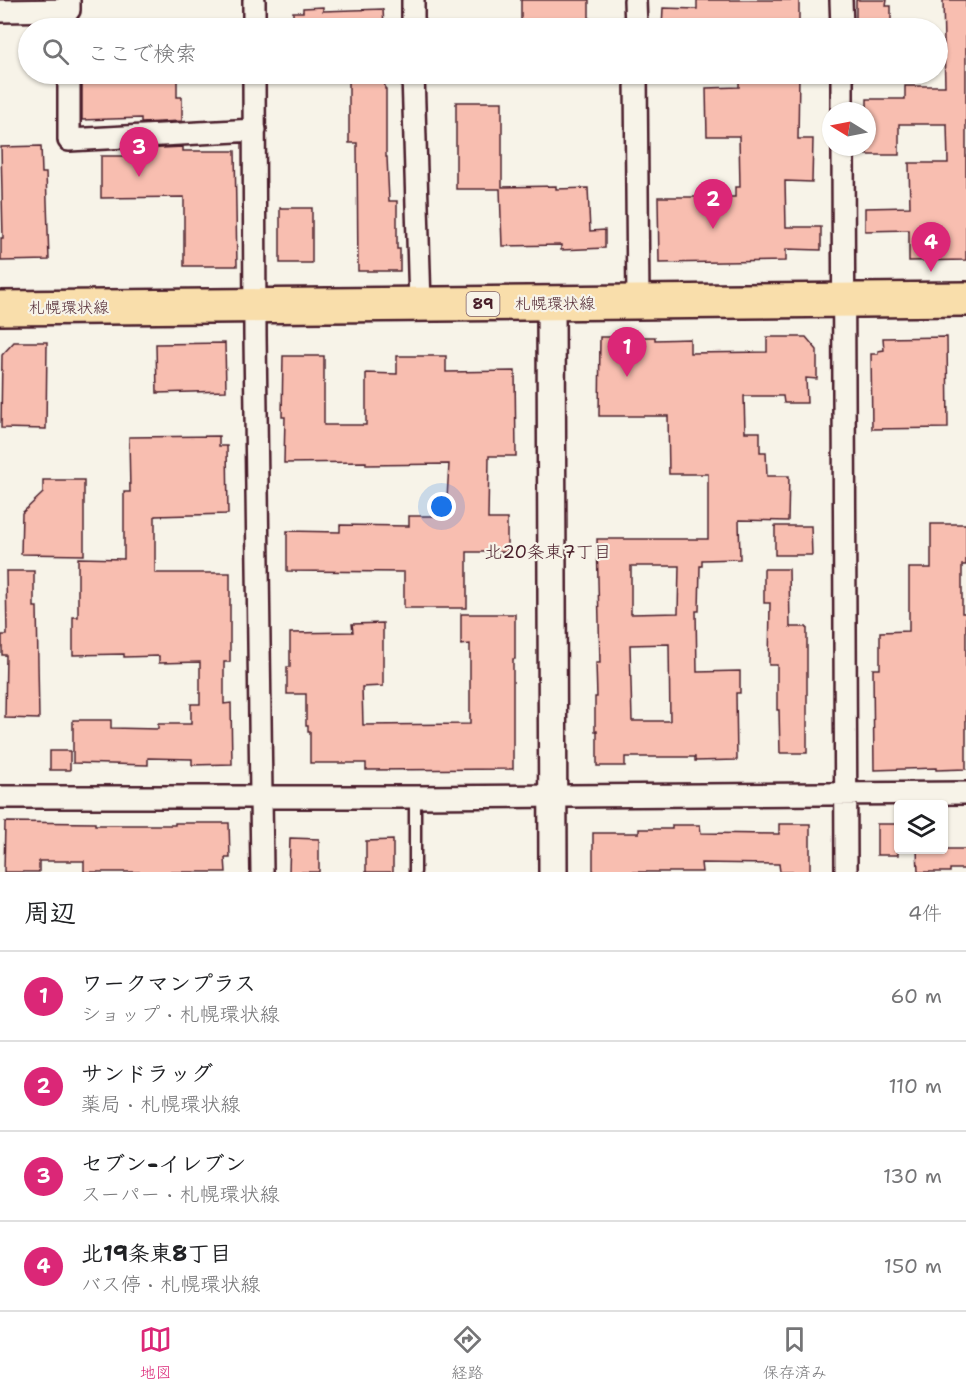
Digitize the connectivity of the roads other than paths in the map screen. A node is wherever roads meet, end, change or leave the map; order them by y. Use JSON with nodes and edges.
{"nodes":[{"id":1,"x":254,"y":0,"type":"edge"},
{"id":2,"x":412,"y":0,"type":"edge"},
{"id":3,"x":635,"y":0,"type":"edge"},
{"id":4,"x":841,"y":0,"type":"edge"},
{"id":5,"x":0,"y":11,"type":"edge"},
{"id":6,"x":69,"y":13,"type":"edge"},
{"id":7,"x":254,"y":18,"type":"edge"},
{"id":8,"x":413,"y":18,"type":"edge"},
{"id":9,"x":636,"y":18,"type":"edge"},
{"id":10,"x":842,"y":18,"type":"edge"},
{"id":11,"x":69,"y":84,"type":"edge"},
{"id":12,"x":254,"y":84,"type":"edge"},
{"id":13,"x":413,"y":84,"type":"edge"},
{"id":14,"x":636,"y":84,"type":"edge"},
{"id":15,"x":842,"y":84,"type":"edge"},
{"id":16,"x":842,"y":102,"type":"edge"},
{"id":17,"x":255,"y":129,"type":"junction"},
{"id":18,"x":843,"y":156,"type":"edge"},
{"id":19,"x":966,"y":299,"type":"edge"},
{"id":20,"x":844,"y":300,"type":"junction"},
{"id":21,"x":551,"y":303,"type":"junction"},
{"id":22,"x":638,"y":303,"type":"junction"},
{"id":23,"x":420,"y":304,"type":"junction"},
{"id":24,"x":256,"y":306,"type":"junction"},
{"id":25,"x":0,"y":308,"type":"edge"},
{"id":26,"x":846,"y":793,"type":"junction"},
{"id":27,"x":966,"y":793,"type":"edge"},
{"id":28,"x":554,"y":795,"type":"junction"},
{"id":29,"x":261,"y":796,"type":"junction"},
{"id":30,"x":0,"y":797,"type":"edge"},
{"id":31,"x":415,"y":797,"type":"junction"},
{"id":32,"x":262,"y":872,"type":"edge"},
{"id":33,"x":415,"y":872,"type":"edge"},
{"id":34,"x":553,"y":872,"type":"edge"},
{"id":35,"x":846,"y":872,"type":"edge"}],
"edges":[{"from":1,"to":7,"type":"street"},
{"from":2,"to":8,"type":"street"},
{"from":3,"to":9,"type":"street"},
{"from":4,"to":10,"type":"street"},
{"from":5,"to":6,"type":"street"},
{"from":11,"to":17,"type":"street"},
{"from":12,"to":17,"type":"street"},
{"from":13,"to":23,"type":"street"},
{"from":14,"to":22,"type":"street"},
{"from":15,"to":16,"type":"street"},
{"from":17,"to":24,"type":"street"},
{"from":18,"to":20,"type":"street"},
{"from":19,"to":20,"type":"main road","name":"札幌環状線","number":"89"},
{"from":20,"to":22,"type":"main road","name":"札幌環状線","number":"89"},
{"from":20,"to":26,"type":"street"},
{"from":21,"to":22,"type":"main road","name":"札幌環状線","number":"89"},
{"from":21,"to":23,"type":"main road","name":"札幌環状線","number":"89"},
{"from":21,"to":28,"type":"street"},
{"from":23,"to":24,"type":"main road","name":"札幌環状線","number":"89"},
{"from":24,"to":25,"type":"main road","name":"札幌環状線","number":"89"},
{"from":24,"to":29,"type":"street"},
{"from":26,"to":27,"type":"street"},
{"from":26,"to":28,"type":"street"},
{"from":26,"to":35,"type":"street"},
{"from":28,"to":31,"type":"street"},
{"from":28,"to":34,"type":"street"},
{"from":29,"to":30,"type":"street"},
{"from":29,"to":31,"type":"street"},
{"from":29,"to":32,"type":"street"},
{"from":31,"to":33,"type":"lane"}]}
